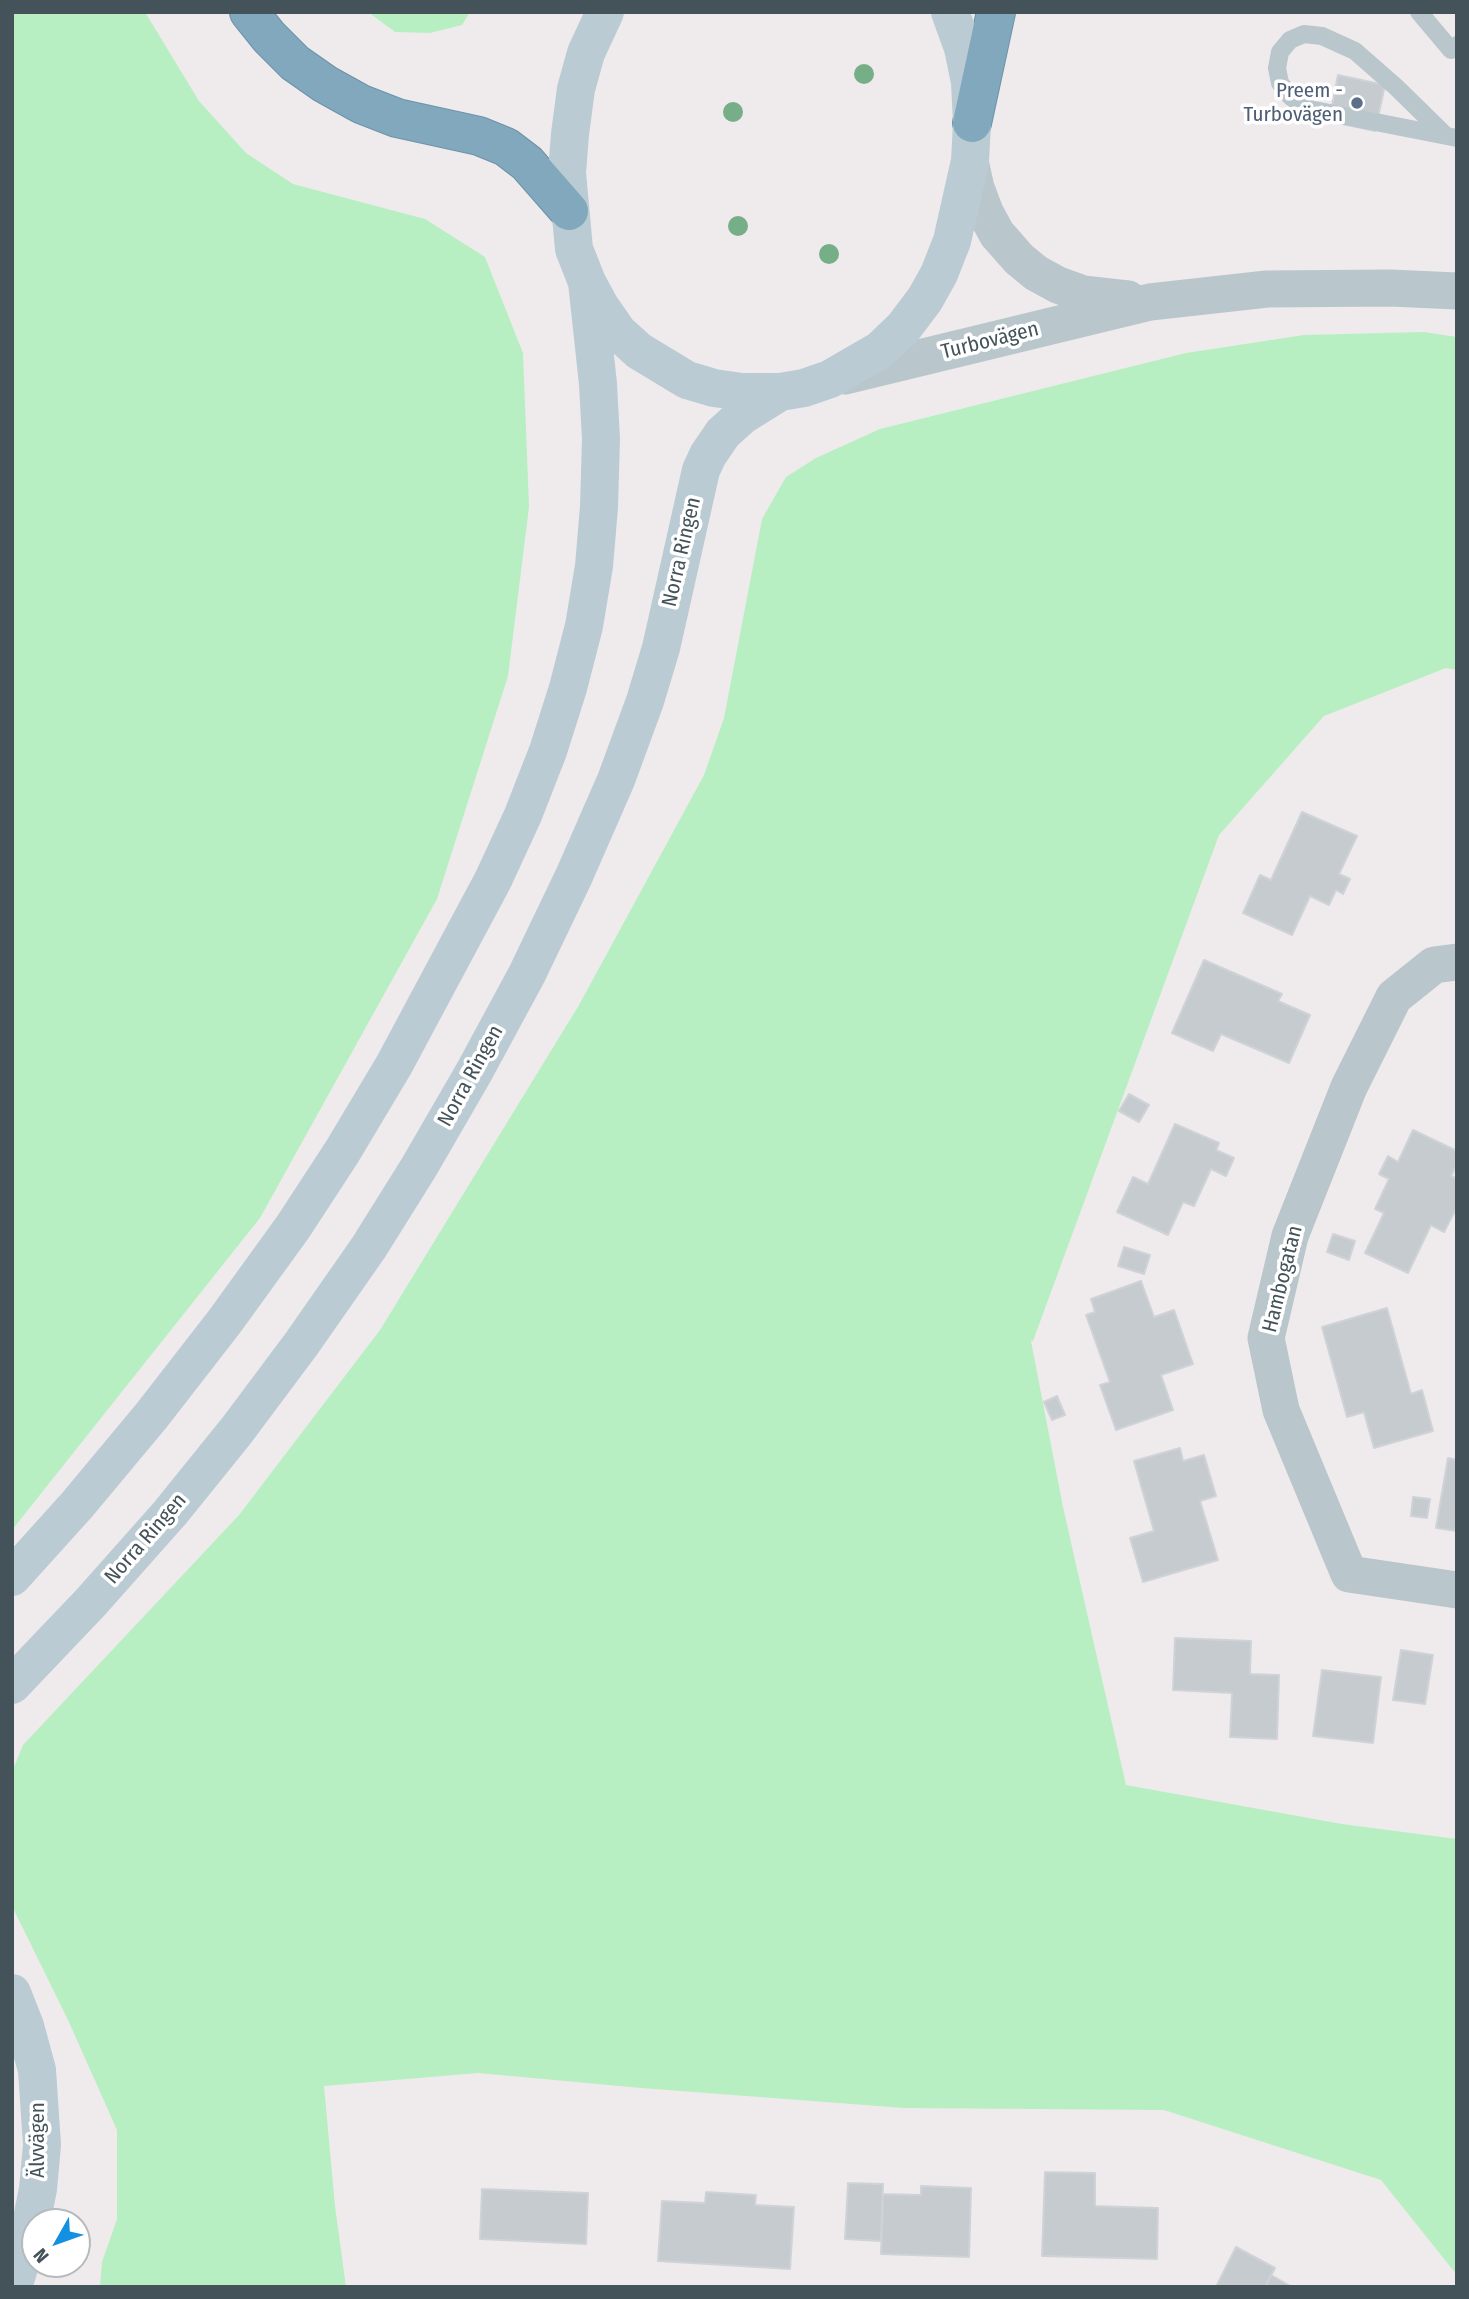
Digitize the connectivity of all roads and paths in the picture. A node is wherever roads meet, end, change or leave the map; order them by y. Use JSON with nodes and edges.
{"nodes":[{"id":1,"x":249,"y":12,"type":"edge"},
{"id":2,"x":604,"y":12,"type":"edge"},
{"id":3,"x":950,"y":12,"type":"edge"},
{"id":4,"x":996,"y":12,"type":"edge"},
{"id":5,"x":1419,"y":12,"type":"edge"},
{"id":6,"x":1457,"y":45,"type":"edge"},
{"id":7,"x":972,"y":122,"type":"junction"},
{"id":8,"x":1450,"y":136,"type":"edge"},
{"id":9,"x":970,"y":161,"type":"junction"},
{"id":10,"x":569,"y":211,"type":"junction"},
{"id":11,"x":587,"y":282,"type":"junction"},
{"id":12,"x":1457,"y":291,"type":"edge"},
{"id":13,"x":1150,"y":302,"type":"junction"},
{"id":14,"x":830,"y":379,"type":"junction"},
{"id":15,"x":780,"y":392,"type":"junction"},
{"id":16,"x":1457,"y":961,"type":"edge"},
{"id":17,"x":12,"y":1577,"type":"edge"},
{"id":18,"x":1457,"y":1590,"type":"edge"},
{"id":19,"x":12,"y":1685,"type":"edge"},
{"id":20,"x":12,"y":1993,"type":"edge"},
{"id":21,"x":13,"y":2287,"type":"edge"}],
"edges":[{"from":1,"to":10,"type":"highway"},
{"from":2,"to":10,"type":"main road"},
{"from":3,"to":7,"type":"main road"},
{"from":4,"to":7,"type":"highway"},
{"from":5,"to":6,"type":"lane"},
{"from":7,"to":9,"type":"main road"},
{"from":8,"to":8,"type":"lane"},
{"from":9,"to":13,"type":"street","name":"Turbovägen"},
{"from":9,"to":14,"type":"main road"},
{"from":10,"to":11,"type":"main road"},
{"from":11,"to":15,"type":"main road"},
{"from":11,"to":17,"type":"main road"},
{"from":12,"to":13,"type":"street","name":"Turbovägen"},
{"from":13,"to":14,"type":"street","name":"Turbovägen"},
{"from":14,"to":15,"type":"main road"},
{"from":15,"to":19,"type":"main road","name":"Norra Ringen"},
{"from":16,"to":18,"type":"street","name":"Hambogatan"},
{"from":20,"to":21,"type":"main road","name":"Älvvägen"}]}
